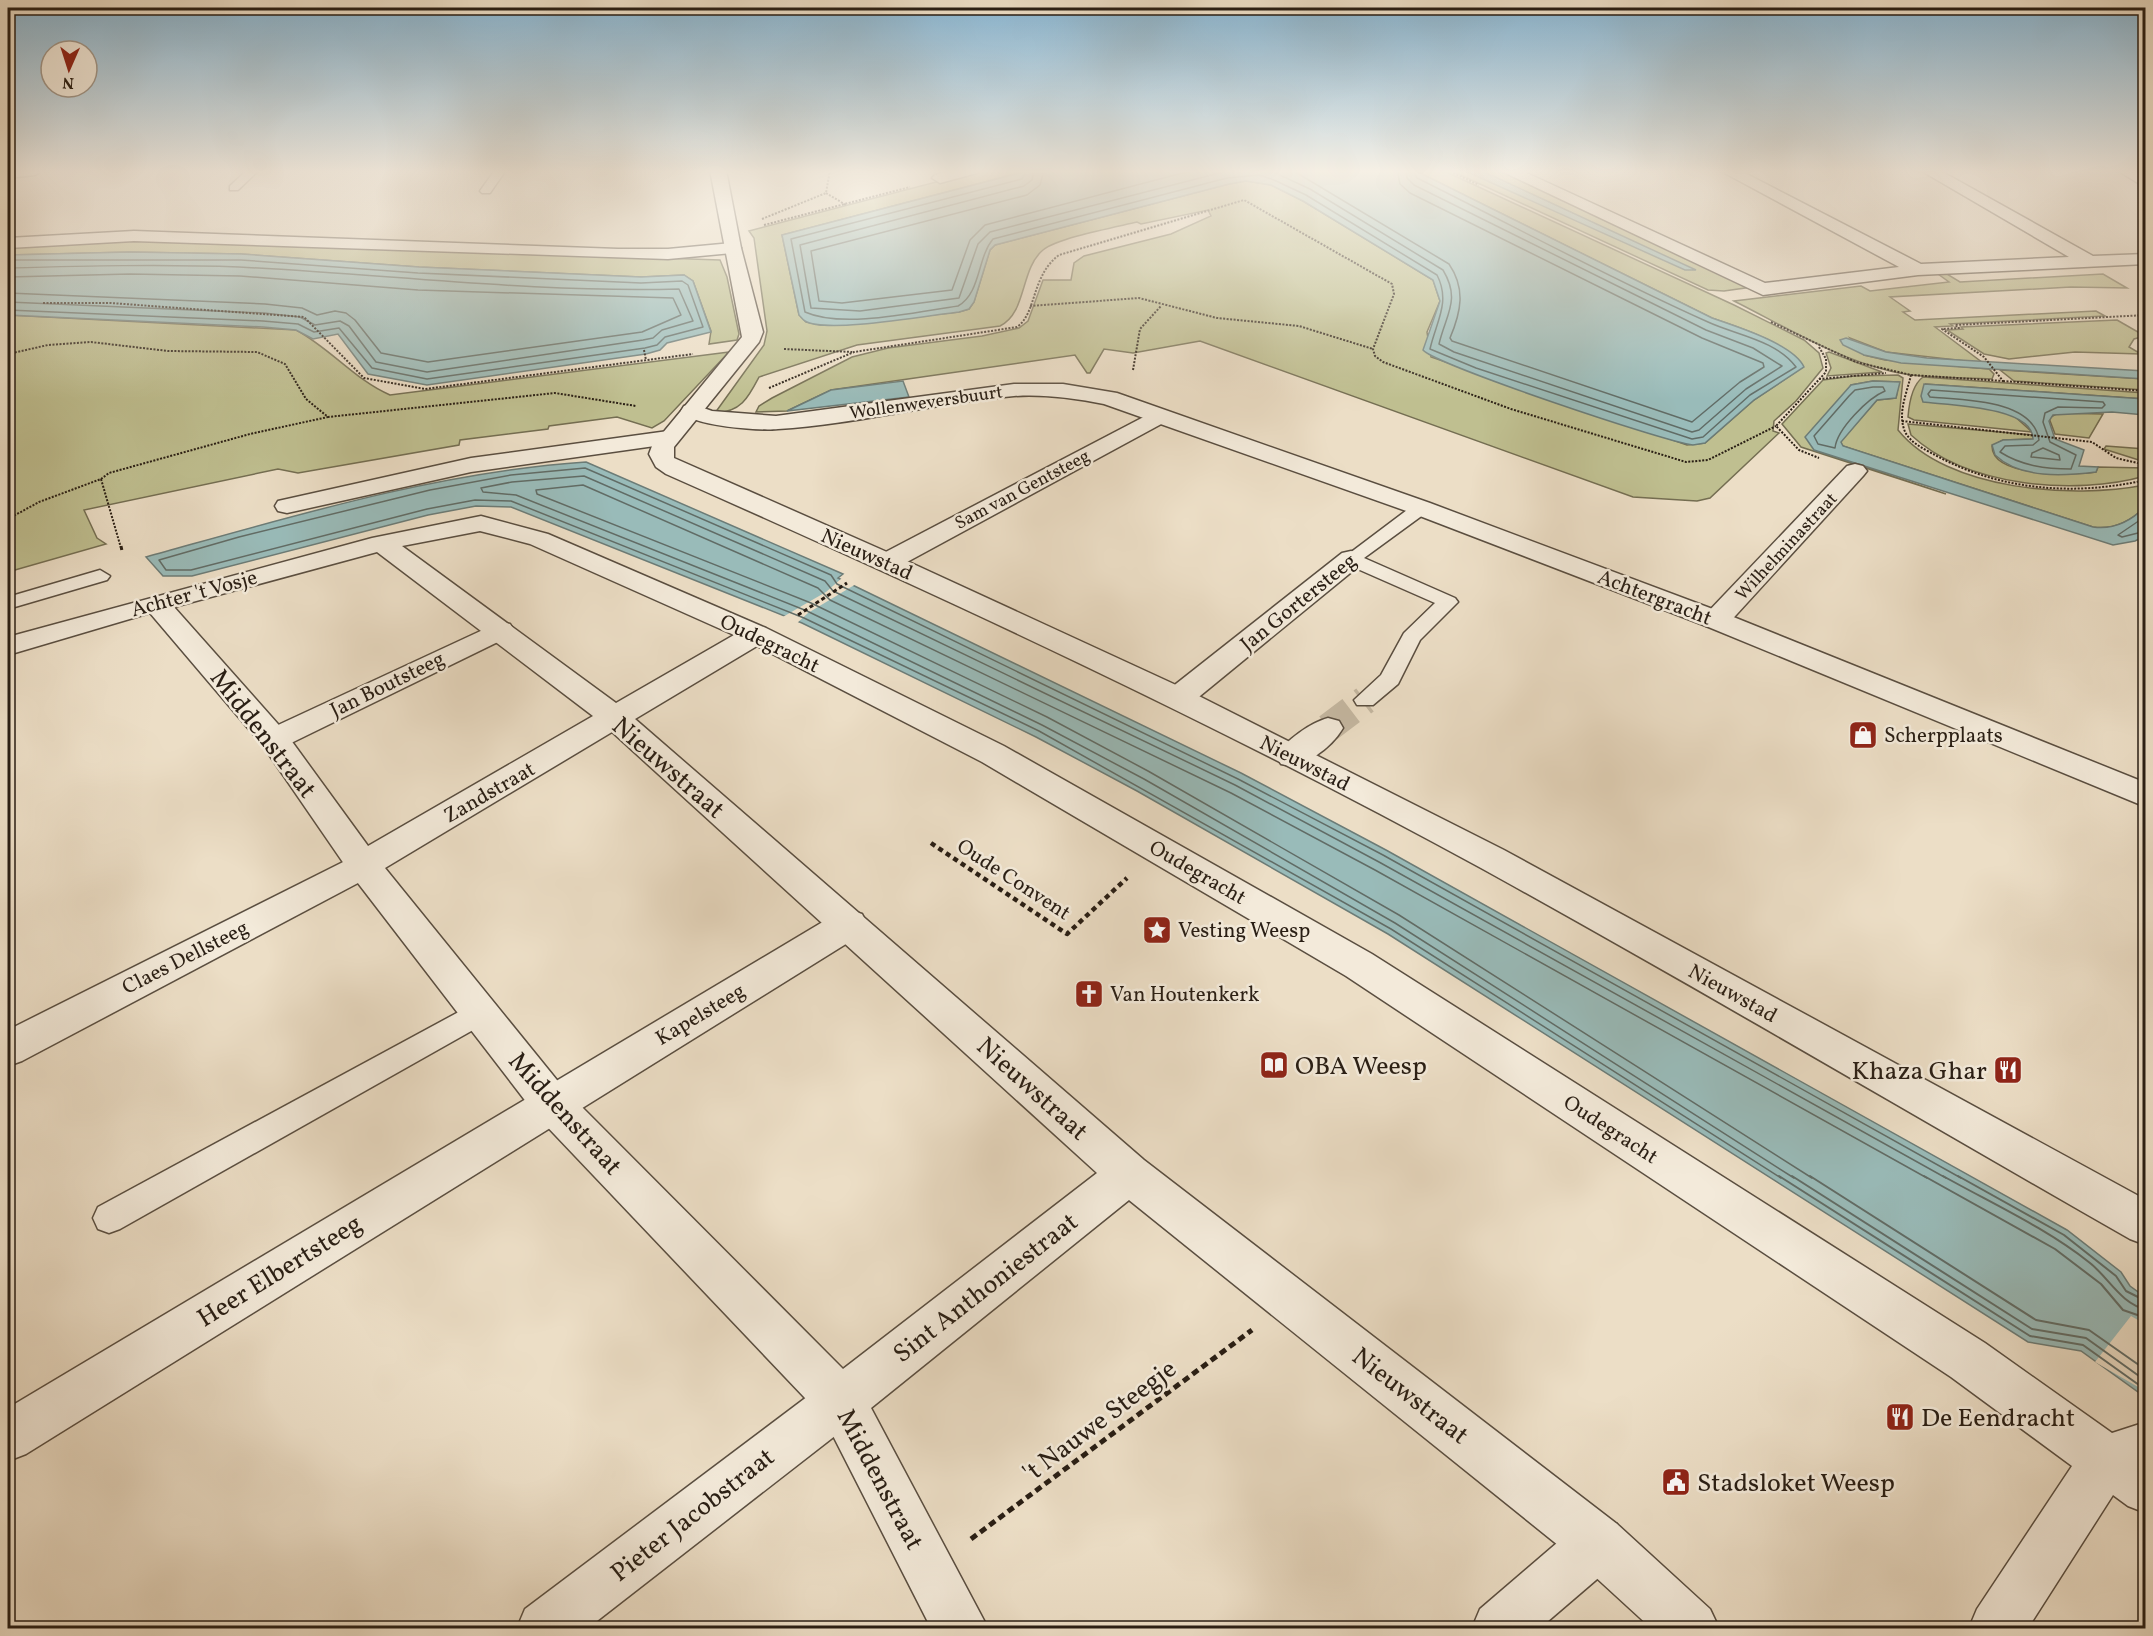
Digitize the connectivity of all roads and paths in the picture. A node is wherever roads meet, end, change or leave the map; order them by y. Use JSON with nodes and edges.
{"nodes":[{"id":1,"x":412,"y":246,"type":"edge"},
{"id":2,"x":691,"y":246,"type":"edge"},
{"id":3,"x":733,"y":246,"type":"edge"},
{"id":4,"x":1088,"y":246,"type":"edge"},
{"id":5,"x":1326,"y":246,"type":"edge"},
{"id":6,"x":1671,"y":246,"type":"edge"},
{"id":7,"x":1873,"y":246,"type":"edge"},
{"id":8,"x":2062,"y":246,"type":"edge"},
{"id":9,"x":2145,"y":259,"type":"edge"},
{"id":10,"x":2109,"y":261,"type":"junction"},
{"id":11,"x":2090,"y":262,"type":"junction"},
{"id":12,"x":1918,"y":270,"type":"junction"},
{"id":13,"x":2136,"y":275,"type":"dead end"},
{"id":14,"x":43,"y":303,"type":"dead end"},
{"id":15,"x":1030,"y":306,"type":"junction"},
{"id":16,"x":1161,"y":306,"type":"dead end"},
{"id":17,"x":2145,"y":315,"type":"edge"},
{"id":18,"x":1767,"y":320,"type":"dead end"},
{"id":19,"x":1819,"y":347,"type":"junction"},
{"id":20,"x":1373,"y":349,"type":"junction"},
{"id":21,"x":644,"y":350,"type":"dead end"},
{"id":22,"x":8,"y":354,"type":"edge"},
{"id":23,"x":646,"y":360,"type":"dead end"},
{"id":24,"x":575,"y":370,"type":"dead end"},
{"id":25,"x":1891,"y":373,"type":"junction"},
{"id":26,"x":1911,"y":375,"type":"junction"},
{"id":27,"x":1818,"y":379,"type":"junction"},
{"id":28,"x":2003,"y":381,"type":"junction"},
{"id":29,"x":765,"y":389,"type":"dead end"},
{"id":30,"x":2145,"y":391,"type":"edge"},
{"id":31,"x":1109,"y":398,"type":"junction"},
{"id":32,"x":692,"y":411,"type":"junction"},
{"id":33,"x":328,"y":417,"type":"junction"},
{"id":34,"x":1157,"y":417,"type":"junction"},
{"id":35,"x":1902,"y":421,"type":"junction"},
{"id":36,"x":1776,"y":426,"type":"junction"},
{"id":37,"x":668,"y":438,"type":"junction"},
{"id":38,"x":2145,"y":465,"type":"edge"},
{"id":39,"x":1855,"y":471,"type":"joint"},
{"id":40,"x":101,"y":479,"type":"junction"},
{"id":41,"x":2145,"y":480,"type":"edge"},
{"id":42,"x":288,"y":506,"type":"dead end"},
{"id":43,"x":1420,"y":508,"type":"junction"},
{"id":44,"x":8,"y":519,"type":"edge"},
{"id":45,"x":381,"y":543,"type":"junction"},
{"id":46,"x":124,"y":558,"type":"dead end"},
{"id":47,"x":1351,"y":559,"type":"junction"},
{"id":48,"x":887,"y":562,"type":"junction"},
{"id":49,"x":100,"y":576,"type":"dead end"},
{"id":50,"x":852,"y":580,"type":"dead end"},
{"id":51,"x":8,"y":603,"type":"edge"},
{"id":52,"x":156,"y":603,"type":"junction"},
{"id":53,"x":795,"y":616,"type":"dead end"},
{"id":54,"x":1716,"y":621,"type":"junction"},
{"id":55,"x":500,"y":630,"type":"junction"},
{"id":56,"x":756,"y":634,"type":"junction"},
{"id":57,"x":8,"y":646,"type":"edge"},
{"id":58,"x":1178,"y":698,"type":"junction"},
{"id":59,"x":1365,"y":700,"type":"tunnel mouth"},
{"id":60,"x":615,"y":718,"type":"junction"},
{"id":61,"x":1328,"y":728,"type":"tunnel mouth"},
{"id":62,"x":274,"y":739,"type":"junction"},
{"id":63,"x":1292,"y":756,"type":"junction"},
{"id":64,"x":2145,"y":796,"type":"edge"},
{"id":65,"x":931,"y":843,"type":"dead end"},
{"id":66,"x":1159,"y":849,"type":"junction"},
{"id":67,"x":363,"y":866,"type":"junction"},
{"id":68,"x":849,"y":924,"type":"junction"},
{"id":69,"x":479,"y":1013,"type":"junction"},
{"id":70,"x":8,"y":1049,"type":"edge"},
{"id":71,"x":551,"y":1103,"type":"junction"},
{"id":72,"x":1129,"y":1174,"type":"junction"},
{"id":73,"x":109,"y":1218,"type":"dead end"},
{"id":74,"x":2145,"y":1224,"type":"edge"},
{"id":75,"x":1291,"y":1301,"type":"junction"},
{"id":76,"x":841,"y":1401,"type":"junction"},
{"id":77,"x":8,"y":1436,"type":"edge"},
{"id":78,"x":2132,"y":1465,"type":"edge"},
{"id":79,"x":1598,"y":1543,"type":"junction"},
{"id":80,"x":929,"y":1570,"type":"junction"},
{"id":81,"x":544,"y":1629,"type":"edge"},
{"id":82,"x":960,"y":1629,"type":"edge"},
{"id":83,"x":1499,"y":1629,"type":"edge"},
{"id":84,"x":1691,"y":1629,"type":"edge"},
{"id":85,"x":1996,"y":1629,"type":"edge"}],
"edges":[{"from":1,"to":2,"type":"street"},
{"from":3,"to":32,"type":"street"},
{"from":4,"to":15,"type":"path"},
{"from":5,"to":20,"type":"path"},
{"from":6,"to":12,"type":"street"},
{"from":7,"to":12,"type":"street"},
{"from":8,"to":11,"type":"street"},
{"from":9,"to":10,"type":"street"},
{"from":10,"to":11,"type":"street"},
{"from":10,"to":13,"type":"street"},
{"from":11,"to":12,"type":"street"},
{"from":14,"to":24,"type":"path"},
{"from":15,"to":20,"type":"path"},
{"from":15,"to":29,"type":"path"},
{"from":16,"to":31,"type":"path"},
{"from":17,"to":28,"type":"path"},
{"from":18,"to":19,"type":"path"},
{"from":19,"to":25,"type":"path"},
{"from":19,"to":27,"type":"path"},
{"from":20,"to":36,"type":"path"},
{"from":21,"to":23,"type":"path"},
{"from":22,"to":33,"type":"path"},
{"from":25,"to":26,"type":"path"},
{"from":25,"to":27,"type":"path"},
{"from":26,"to":28,"type":"path"},
{"from":26,"to":35,"type":"path"},
{"from":27,"to":36,"type":"path"},
{"from":28,"to":30,"type":"path"},
{"from":31,"to":32,"type":"street","name":"Wollenweversbuurt"},
{"from":31,"to":34,"type":"street","name":"Wollenweversbuurt"},
{"from":32,"to":33,"type":"path"},
{"from":32,"to":37,"type":"street"},
{"from":33,"to":40,"type":"path"},
{"from":34,"to":43,"type":"street","name":"Achtergracht"},
{"from":34,"to":48,"type":"street","name":"Sam van Gentsteeg"},
{"from":35,"to":38,"type":"path"},
{"from":35,"to":41,"type":"path"},
{"from":36,"to":39,"type":"path"},
{"from":37,"to":42,"type":"street"},
{"from":37,"to":48,"type":"street","name":"Nieuwstad"},
{"from":39,"to":54,"type":"street","name":"Wilhelminastraat"},
{"from":40,"to":44,"type":"path"},
{"from":40,"to":46,"type":"path"},
{"from":43,"to":47,"type":"lane","name":"Jan Gortersteeg"},
{"from":43,"to":54,"type":"street","name":"Achtergracht"},
{"from":45,"to":52,"type":"street","name":"Achter 't Vosje"},
{"from":45,"to":55,"type":"street","name":"Nieuwstraat"},
{"from":45,"to":56,"type":"street","name":"Oudegracht"},
{"from":47,"to":58,"type":"street","name":"Jan Gortersteeg"},
{"from":47,"to":59,"type":"lane"},
{"from":48,"to":58,"type":"street","name":"Nieuwstad"},
{"from":49,"to":51,"type":"lane"},
{"from":50,"to":53,"type":"path"},
{"from":52,"to":57,"type":"street","name":"Achter 't Vosje"},
{"from":52,"to":62,"type":"street","name":"Middenstraat"},
{"from":54,"to":64,"type":"street","name":"Achtergracht"},
{"from":55,"to":60,"type":"street","name":"Nieuwstraat"},
{"from":55,"to":62,"type":"street","name":"Jan Boutsteeg"},
{"from":56,"to":60,"type":"street","name":"Zandstraat"},
{"from":56,"to":66,"type":"street","name":"Oudegracht"},
{"from":58,"to":63,"type":"street","name":"Nieuwstad"},
{"from":60,"to":67,"type":"street","name":"Zandstraat"},
{"from":60,"to":68,"type":"street","name":"Nieuwstraat"},
{"from":61,"to":63,"type":"street"},
{"from":62,"to":67,"type":"street","name":"Middenstraat"},
{"from":63,"to":74,"type":"street","name":"Nieuwstad"},
{"from":65,"to":66,"type":"path","name":"Oude Convent"},
{"from":66,"to":78,"type":"street","name":"Oudegracht"},
{"from":67,"to":69,"type":"street","name":"Middenstraat"},
{"from":67,"to":70,"type":"street","name":"Claes Dellsteeg"},
{"from":68,"to":71,"type":"street","name":"Kapelsteeg"},
{"from":68,"to":72,"type":"street","name":"Nieuwstraat"},
{"from":69,"to":71,"type":"street","name":"Middenstraat"},
{"from":69,"to":73,"type":"lane"},
{"from":71,"to":76,"type":"street","name":"Middenstraat"},
{"from":71,"to":77,"type":"street","name":"Heer Elbertsteeg"},
{"from":72,"to":75,"type":"street","name":"Nieuwstraat"},
{"from":72,"to":76,"type":"street","name":"Sint Anthoniestraat"},
{"from":75,"to":79,"type":"street","name":"Nieuwstraat"},
{"from":75,"to":80,"type":"path","name":"'t Nauwe Steegje"},
{"from":76,"to":80,"type":"street","name":"Middenstraat"},
{"from":76,"to":81,"type":"street","name":"Pieter Jacobstraat"},
{"from":78,"to":85,"type":"street"},
{"from":79,"to":83,"type":"street"},
{"from":79,"to":84,"type":"street","name":"Nieuwstraat"},
{"from":80,"to":82,"type":"street","name":"Middenstraat"}]}
